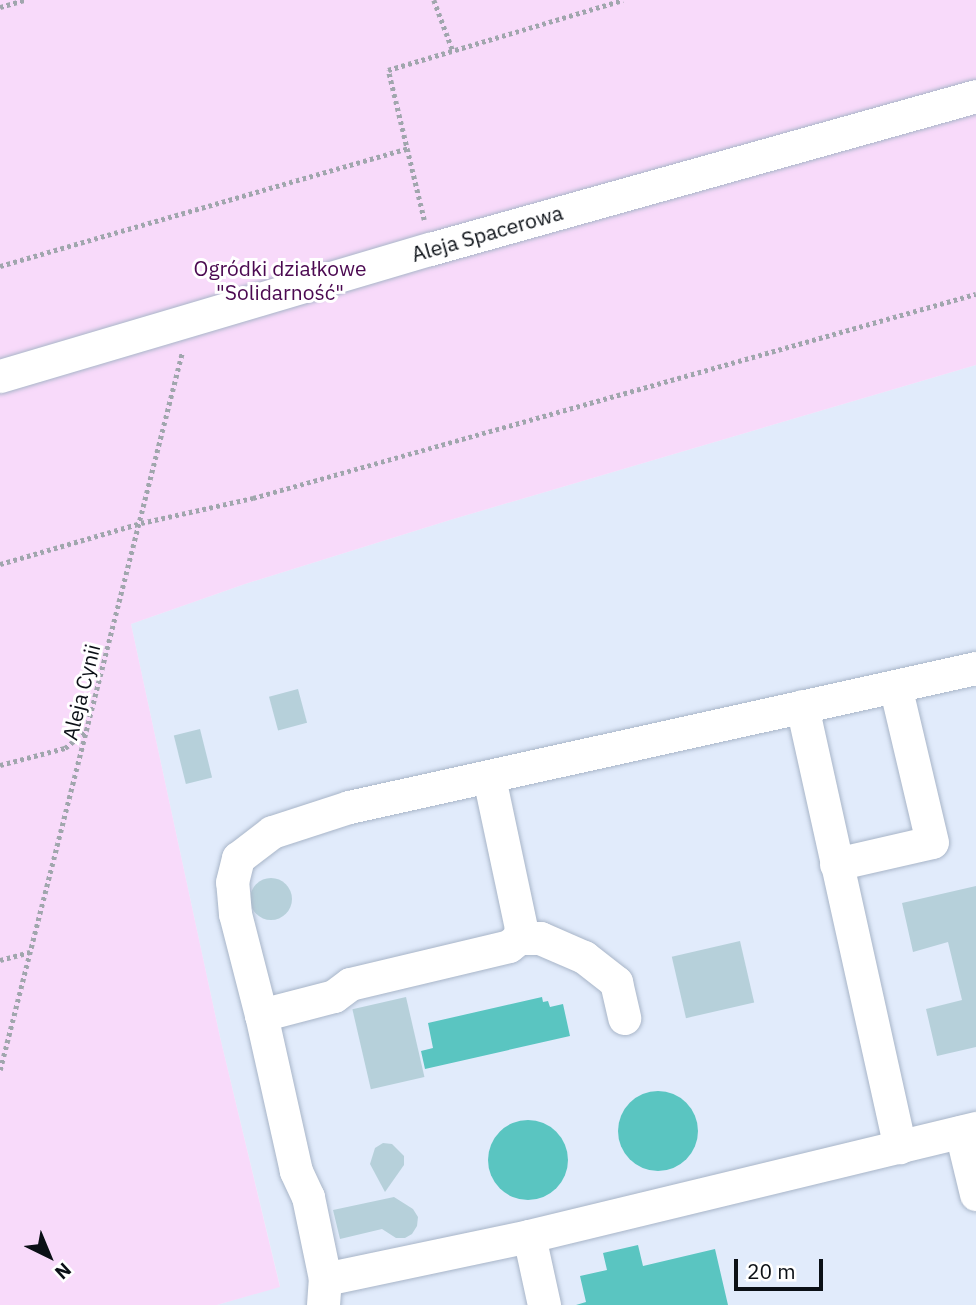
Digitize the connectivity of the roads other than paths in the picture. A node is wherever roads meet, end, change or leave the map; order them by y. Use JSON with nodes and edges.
{"nodes":[{"id":1,"x":976,"y":96,"type":"edge"},
{"id":2,"x":0,"y":376,"type":"edge"},
{"id":3,"x":976,"y":668,"type":"edge"},
{"id":4,"x":895,"y":686,"type":"junction"},
{"id":5,"x":802,"y":706,"type":"junction"},
{"id":6,"x":489,"y":777,"type":"junction"},
{"id":7,"x":836,"y":864,"type":"junction"},
{"id":8,"x":519,"y":938,"type":"junction"},
{"id":9,"x":261,"y":1015,"type":"junction"},
{"id":10,"x":624,"y":1018,"type":"dead end"},
{"id":11,"x":969,"y":1130,"type":"edge"},
{"id":12,"x":900,"y":1147,"type":"junction"},
{"id":13,"x":976,"y":1194,"type":"edge"},
{"id":14,"x":529,"y":1236,"type":"junction"},
{"id":15,"x":324,"y":1292,"type":"edge"},
{"id":16,"x":544,"y":1305,"type":"edge"}],
"edges":[{"from":1,"to":2,"type":"street","name":"Aleja Spacerowa"},
{"from":3,"to":4,"type":"street"},
{"from":4,"to":5,"type":"street"},
{"from":4,"to":7,"type":"street"},
{"from":5,"to":6,"type":"street"},
{"from":5,"to":7,"type":"street"},
{"from":6,"to":8,"type":"street"},
{"from":6,"to":9,"type":"street"},
{"from":7,"to":12,"type":"street"},
{"from":8,"to":9,"type":"street"},
{"from":8,"to":10,"type":"street"},
{"from":9,"to":15,"type":"street"},
{"from":11,"to":12,"type":"street"},
{"from":11,"to":13,"type":"street"},
{"from":12,"to":14,"type":"street"},
{"from":14,"to":15,"type":"street"},
{"from":14,"to":16,"type":"street"}]}
